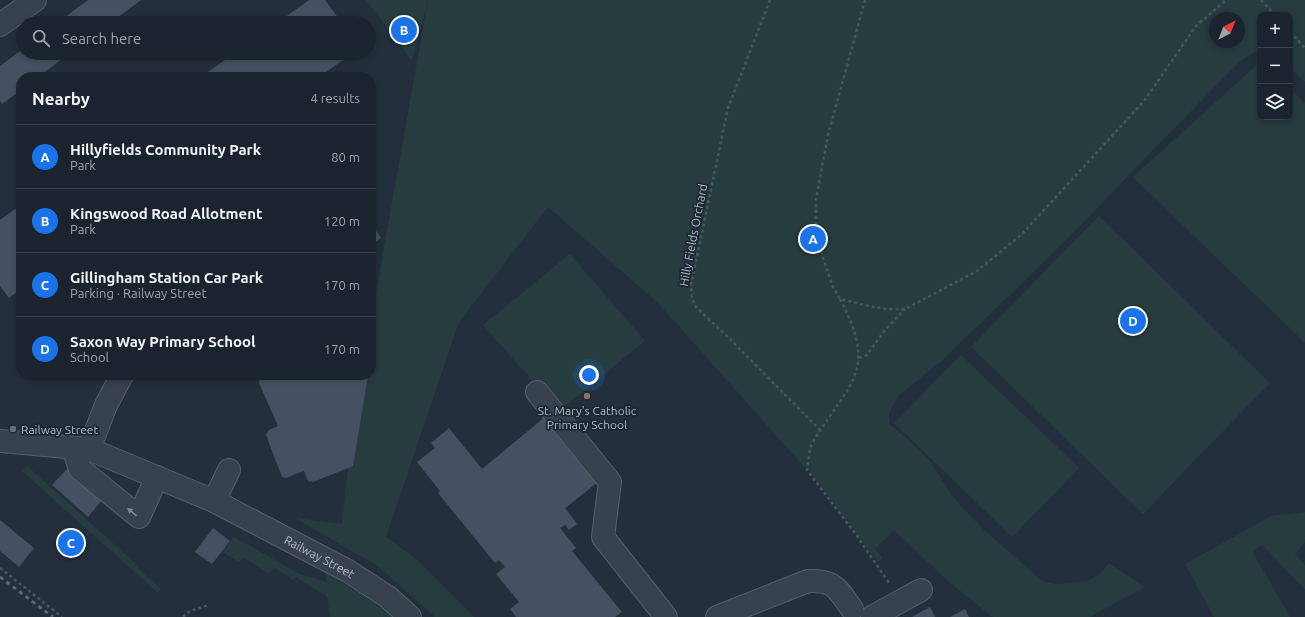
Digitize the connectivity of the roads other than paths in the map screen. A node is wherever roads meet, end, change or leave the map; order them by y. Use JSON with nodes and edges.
{"nodes":[{"id":1,"x":35,"y":0,"type":"edge"},
{"id":2,"x":0,"y":25,"type":"edge"},
{"id":3,"x":119,"y":380,"type":"edge"},
{"id":4,"x":537,"y":392,"type":"dead end"},
{"id":5,"x":0,"y":441,"type":"edge"},
{"id":6,"x":81,"y":449,"type":"junction"},
{"id":7,"x":229,"y":470,"type":"dead end"},
{"id":8,"x":157,"y":477,"type":"junction"},
{"id":9,"x":214,"y":501,"type":"junction"},
{"id":10,"x":921,"y":590,"type":"dead end"},
{"id":11,"x":852,"y":609,"type":"dead end"},
{"id":12,"x":410,"y":617,"type":"edge"},
{"id":13,"x":666,"y":617,"type":"edge"},
{"id":14,"x":717,"y":617,"type":"edge"},
{"id":15,"x":872,"y":617,"type":"edge"}],
"edges":[{"from":1,"to":2,"type":"street"},
{"from":3,"to":6,"type":"street"},
{"from":4,"to":13,"type":"street"},
{"from":5,"to":6,"type":"street","name":"Railway Street"},
{"from":6,"to":8,"type":"street","name":"Railway Street"},
{"from":8,"to":6,"type":"street","one_way":true},
{"from":7,"to":9,"type":"street"},
{"from":8,"to":9,"type":"street","name":"Railway Street"},
{"from":9,"to":12,"type":"street","name":"Railway Street"},
{"from":10,"to":15,"type":"street"},
{"from":11,"to":14,"type":"street"}]}
